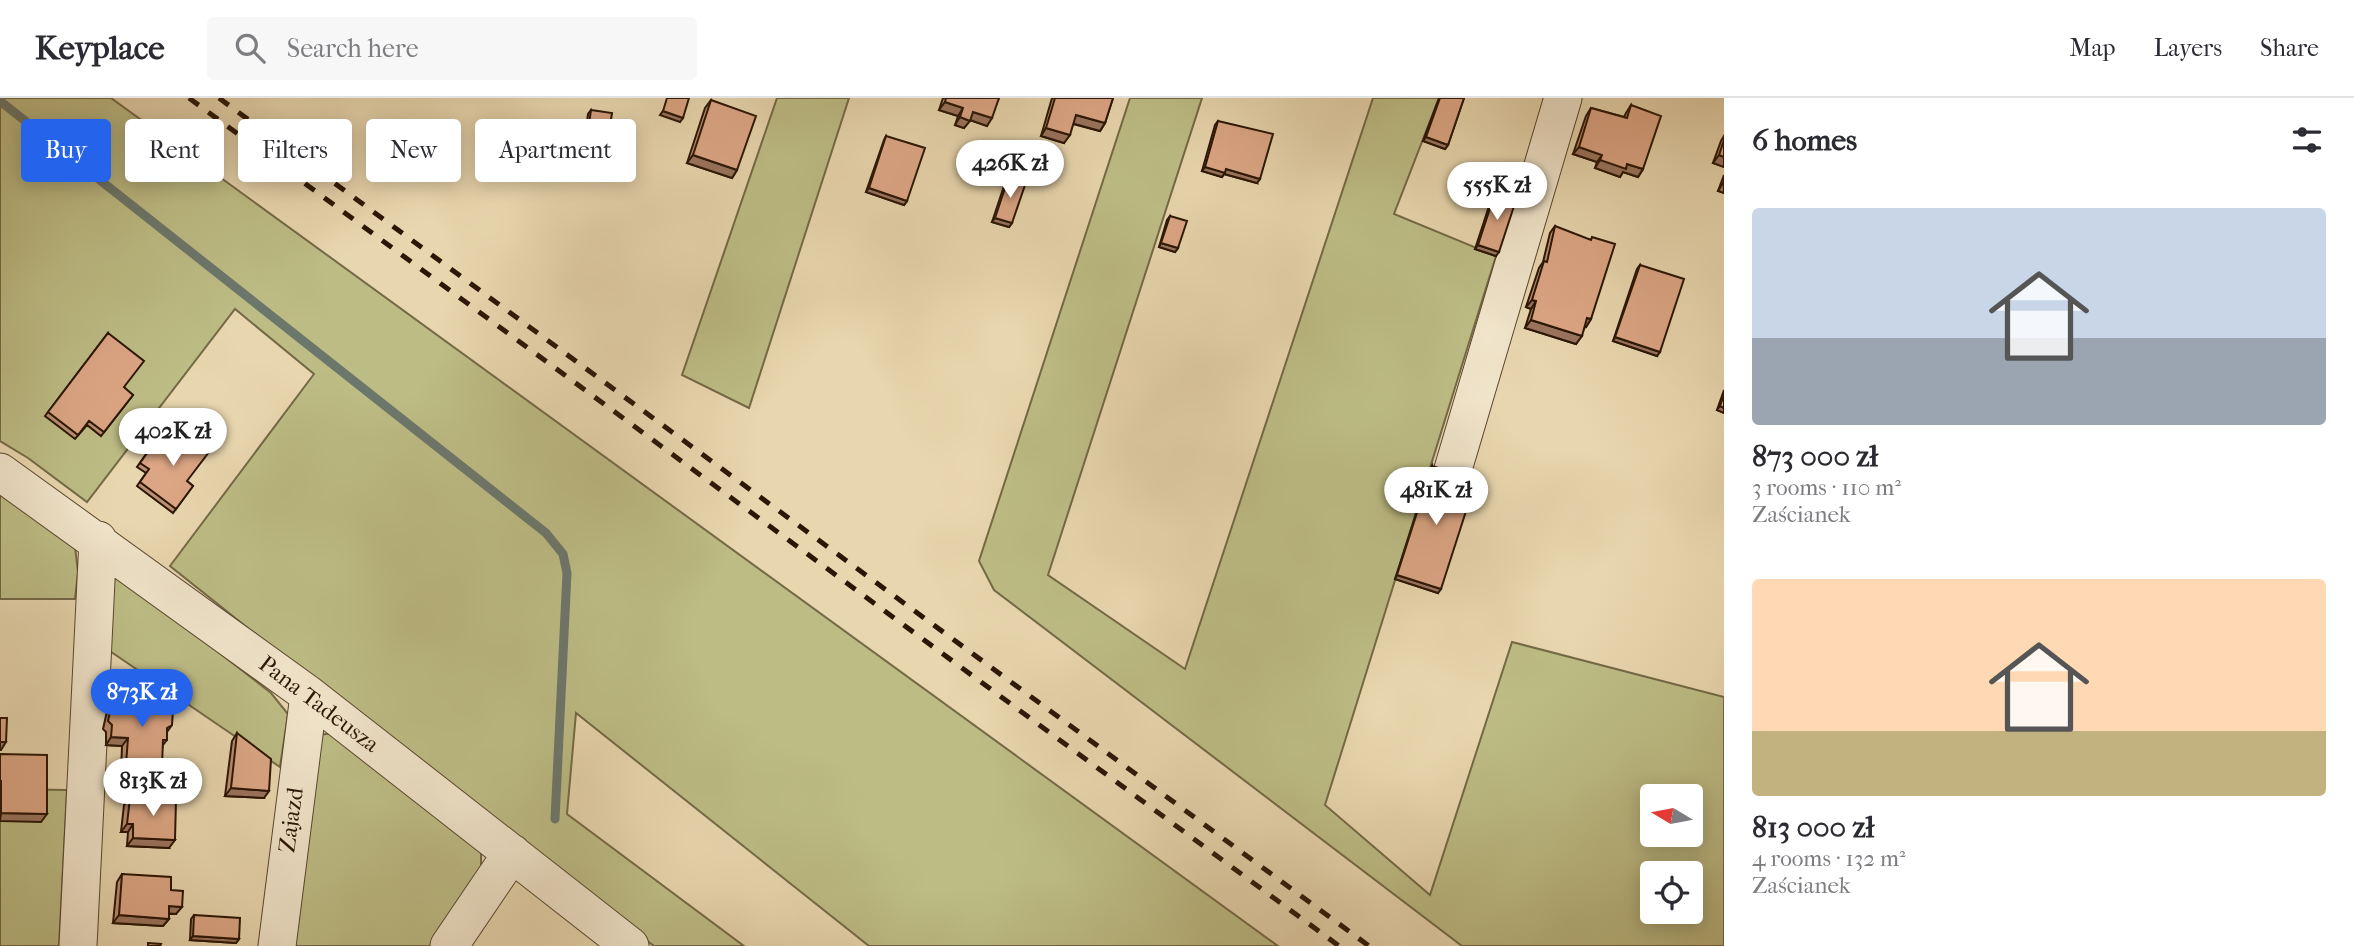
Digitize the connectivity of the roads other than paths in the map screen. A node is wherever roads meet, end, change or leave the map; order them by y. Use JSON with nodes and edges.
{"nodes":[{"id":1,"x":1563,"y":98,"type":"edge"},
{"id":2,"x":0,"y":472,"type":"edge"},
{"id":3,"x":1434,"y":534,"type":"edge"},
{"id":4,"x":98,"y":540,"type":"junction"},
{"id":5,"x":309,"y":695,"type":"junction"},
{"id":6,"x":512,"y":853,"type":"junction"},
{"id":7,"x":78,"y":946,"type":"edge"},
{"id":8,"x":277,"y":946,"type":"edge"},
{"id":9,"x":449,"y":946,"type":"edge"},
{"id":10,"x":630,"y":946,"type":"edge"}],
"edges":[{"from":1,"to":3,"type":"street"},
{"from":2,"to":4,"type":"street","name":"Pana Tadeusza"},
{"from":4,"to":5,"type":"street","name":"Pana Tadeusza"},
{"from":4,"to":7,"type":"street"},
{"from":5,"to":6,"type":"street","name":"Pana Tadeusza"},
{"from":5,"to":8,"type":"street","name":"Zajazd"},
{"from":6,"to":9,"type":"street"},
{"from":6,"to":10,"type":"street","name":"Pana Tadeusza"}]}
